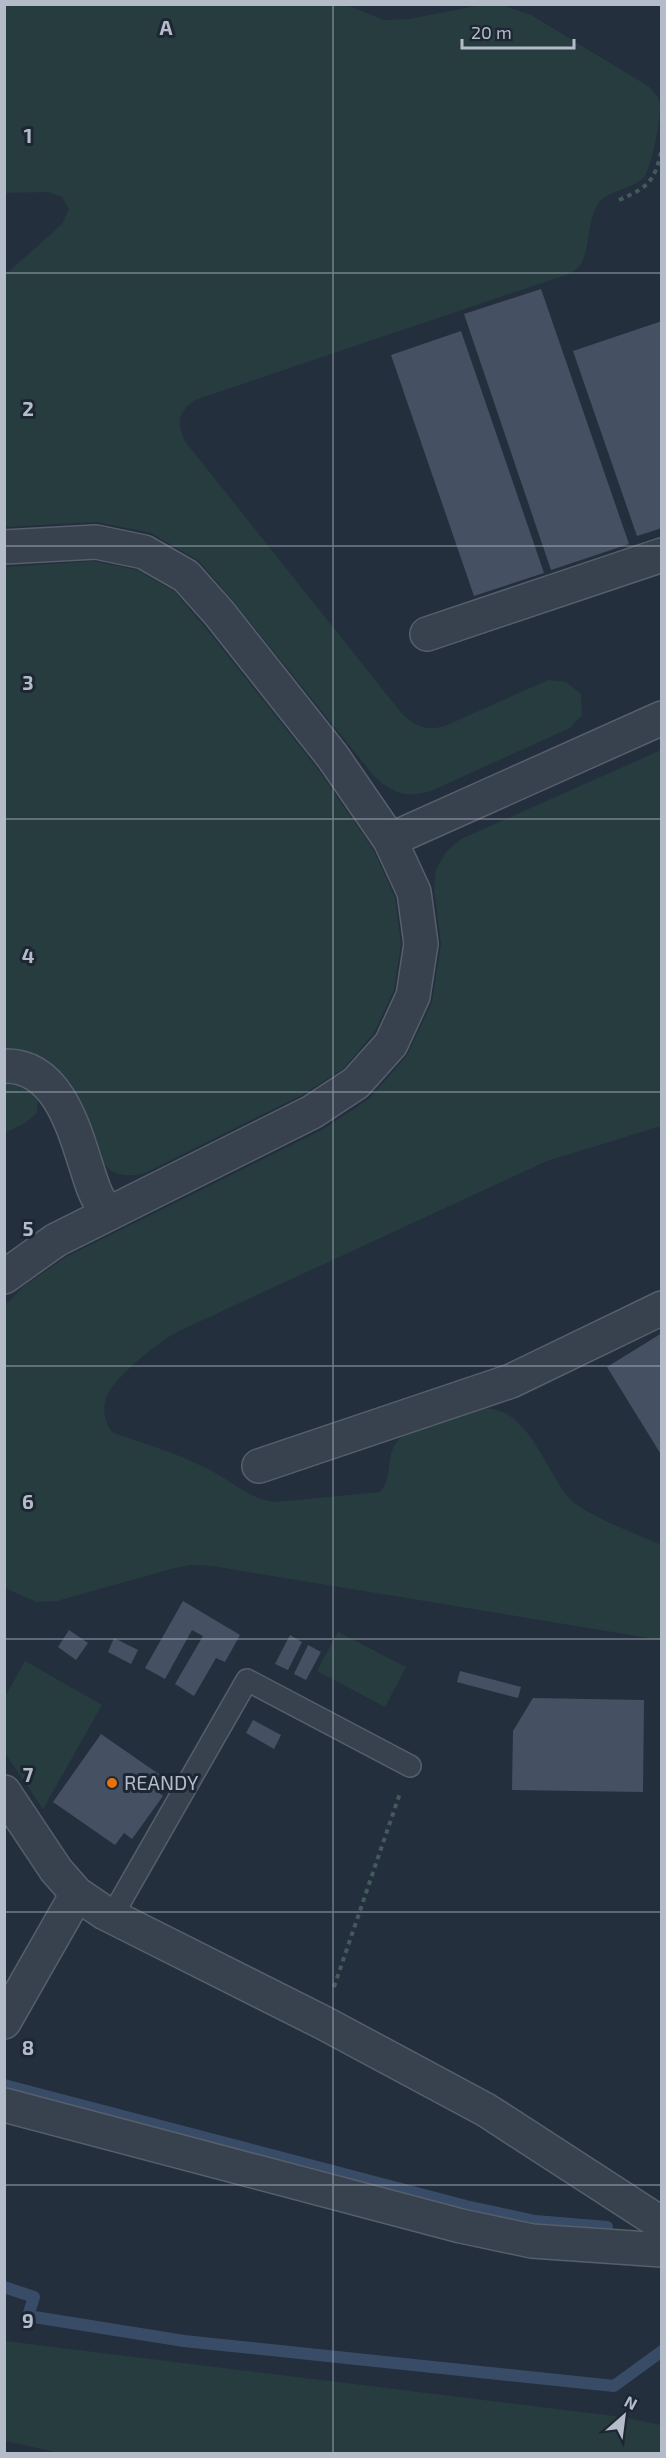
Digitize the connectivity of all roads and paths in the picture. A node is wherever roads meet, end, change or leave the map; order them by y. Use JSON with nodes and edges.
{"nodes":[{"id":1,"x":662,"y":148,"type":"edge"},
{"id":2,"x":619,"y":200,"type":"dead end"},
{"id":3,"x":4,"y":547,"type":"edge"},
{"id":4,"x":662,"y":555,"type":"edge"},
{"id":5,"x":427,"y":634,"type":"dead end"},
{"id":6,"x":662,"y":718,"type":"edge"},
{"id":7,"x":390,"y":840,"type":"junction"},
{"id":8,"x":4,"y":1066,"type":"edge"},
{"id":9,"x":106,"y":1213,"type":"junction"},
{"id":10,"x":4,"y":1277,"type":"edge"},
{"id":11,"x":662,"y":1308,"type":"edge"},
{"id":12,"x":259,"y":1466,"type":"dead end"},
{"id":13,"x":410,"y":1766,"type":"dead end"},
{"id":14,"x":4,"y":1792,"type":"edge"},
{"id":15,"x":395,"y":1809,"type":"dead end"},
{"id":16,"x":77,"y":1894,"type":"junction"},
{"id":17,"x":112,"y":1916,"type":"junction"},
{"id":18,"x":4,"y":2022,"type":"edge"},
{"id":19,"x":322,"y":2022,"type":"junction"},
{"id":20,"x":4,"y":2105,"type":"edge"},
{"id":21,"x":662,"y":2224,"type":"edge"},
{"id":22,"x":662,"y":2250,"type":"edge"}],
"edges":[{"from":1,"to":2,"type":"path"},
{"from":3,"to":7,"type":"street"},
{"from":4,"to":5,"type":"street"},
{"from":6,"to":7,"type":"street"},
{"from":7,"to":9,"type":"street"},
{"from":8,"to":9,"type":"street"},
{"from":9,"to":10,"type":"street"},
{"from":11,"to":12,"type":"street"},
{"from":13,"to":17,"type":"lane"},
{"from":14,"to":16,"type":"street"},
{"from":15,"to":19,"type":"path"},
{"from":16,"to":17,"type":"street"},
{"from":16,"to":18,"type":"street"},
{"from":17,"to":19,"type":"street"},
{"from":19,"to":21,"type":"street"},
{"from":20,"to":22,"type":"street"}]}
